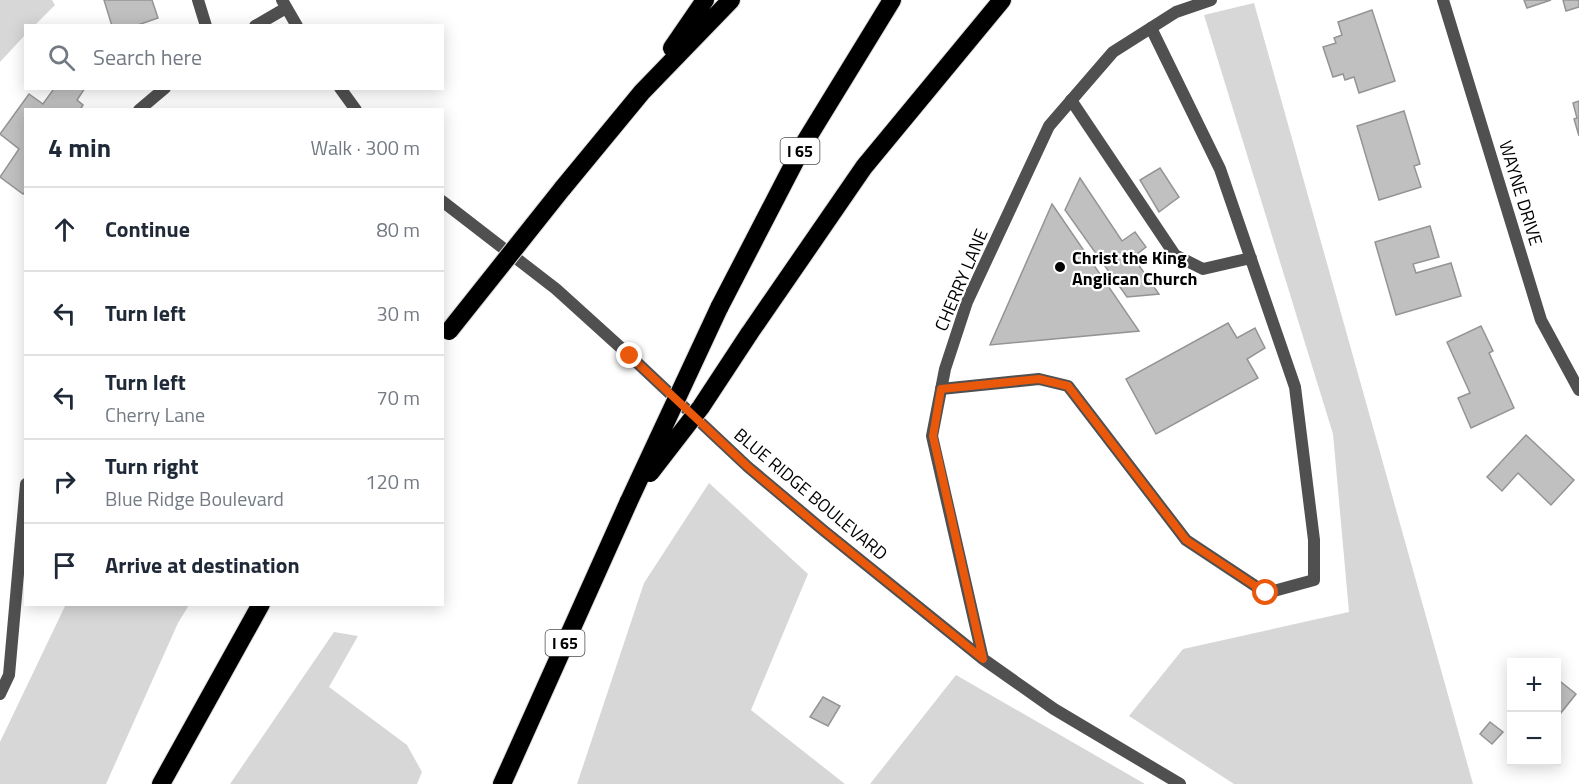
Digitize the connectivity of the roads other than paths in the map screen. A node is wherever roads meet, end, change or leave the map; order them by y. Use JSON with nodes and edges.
{"nodes":[{"id":1,"x":198,"y":0,"type":"edge"},
{"id":2,"x":705,"y":0,"type":"edge"},
{"id":3,"x":731,"y":0,"type":"edge"},
{"id":4,"x":892,"y":0,"type":"edge"},
{"id":5,"x":1002,"y":0,"type":"edge"},
{"id":6,"x":1211,"y":0,"type":"edge"},
{"id":7,"x":1443,"y":0,"type":"edge"},
{"id":8,"x":284,"y":4,"type":"edge"},
{"id":9,"x":205,"y":24,"type":"edge"},
{"id":10,"x":258,"y":24,"type":"edge"},
{"id":11,"x":296,"y":24,"type":"edge"},
{"id":12,"x":1151,"y":28,"type":"junction"},
{"id":13,"x":163,"y":90,"type":"edge"},
{"id":14,"x":341,"y":90,"type":"edge"},
{"id":15,"x":642,"y":92,"type":"junction"},
{"id":16,"x":1071,"y":100,"type":"junction"},
{"id":17,"x":141,"y":108,"type":"edge"},
{"id":18,"x":355,"y":108,"type":"edge"},
{"id":19,"x":444,"y":203,"type":"edge"},
{"id":20,"x":1251,"y":258,"type":"junction"},
{"id":21,"x":446,"y":336,"type":"edge"},
{"id":22,"x":941,"y":389,"type":"junction"},
{"id":23,"x":1579,"y":390,"type":"edge"},
{"id":24,"x":629,"y":501,"type":"junction"},
{"id":25,"x":24,"y":506,"type":"edge"},
{"id":26,"x":260,"y":606,"type":"edge"},
{"id":27,"x":983,"y":659,"type":"junction"},
{"id":28,"x":0,"y":694,"type":"edge"},
{"id":29,"x":161,"y":784,"type":"edge"},
{"id":30,"x":502,"y":784,"type":"edge"},
{"id":31,"x":1180,"y":784,"type":"edge"}],
"edges":[{"from":1,"to":9,"type":"street"},
{"from":2,"to":15,"type":"highway"},
{"from":3,"to":15,"type":"highway"},
{"from":4,"to":24,"type":"highway","number":"I 65","bridge":true},
{"from":5,"to":24,"type":"highway","bridge":true},
{"from":6,"to":12,"type":"street","name":"CHERRY LANE"},
{"from":7,"to":23,"type":"street","name":"WAYNE DRIVE"},
{"from":8,"to":10,"type":"street"},
{"from":8,"to":11,"type":"street"},
{"from":12,"to":16,"type":"street","name":"CHERRY LANE"},
{"from":12,"to":20,"type":"street"},
{"from":13,"to":17,"type":"street"},
{"from":14,"to":18,"type":"street"},
{"from":15,"to":21,"type":"highway","bridge":true},
{"from":16,"to":20,"type":"street"},
{"from":16,"to":22,"type":"street","name":"CHERRY LANE"},
{"from":19,"to":27,"type":"street","name":"BLUE RIDGE BOULEVARD"},
{"from":20,"to":22,"type":"street"},
{"from":22,"to":27,"type":"street","name":"CHERRY LANE"},
{"from":24,"to":30,"type":"highway","number":"I 65"},
{"from":25,"to":28,"type":"street"},
{"from":26,"to":29,"type":"highway"},
{"from":27,"to":31,"type":"street","name":"BLUE RIDGE BOULEVARD"}]}
